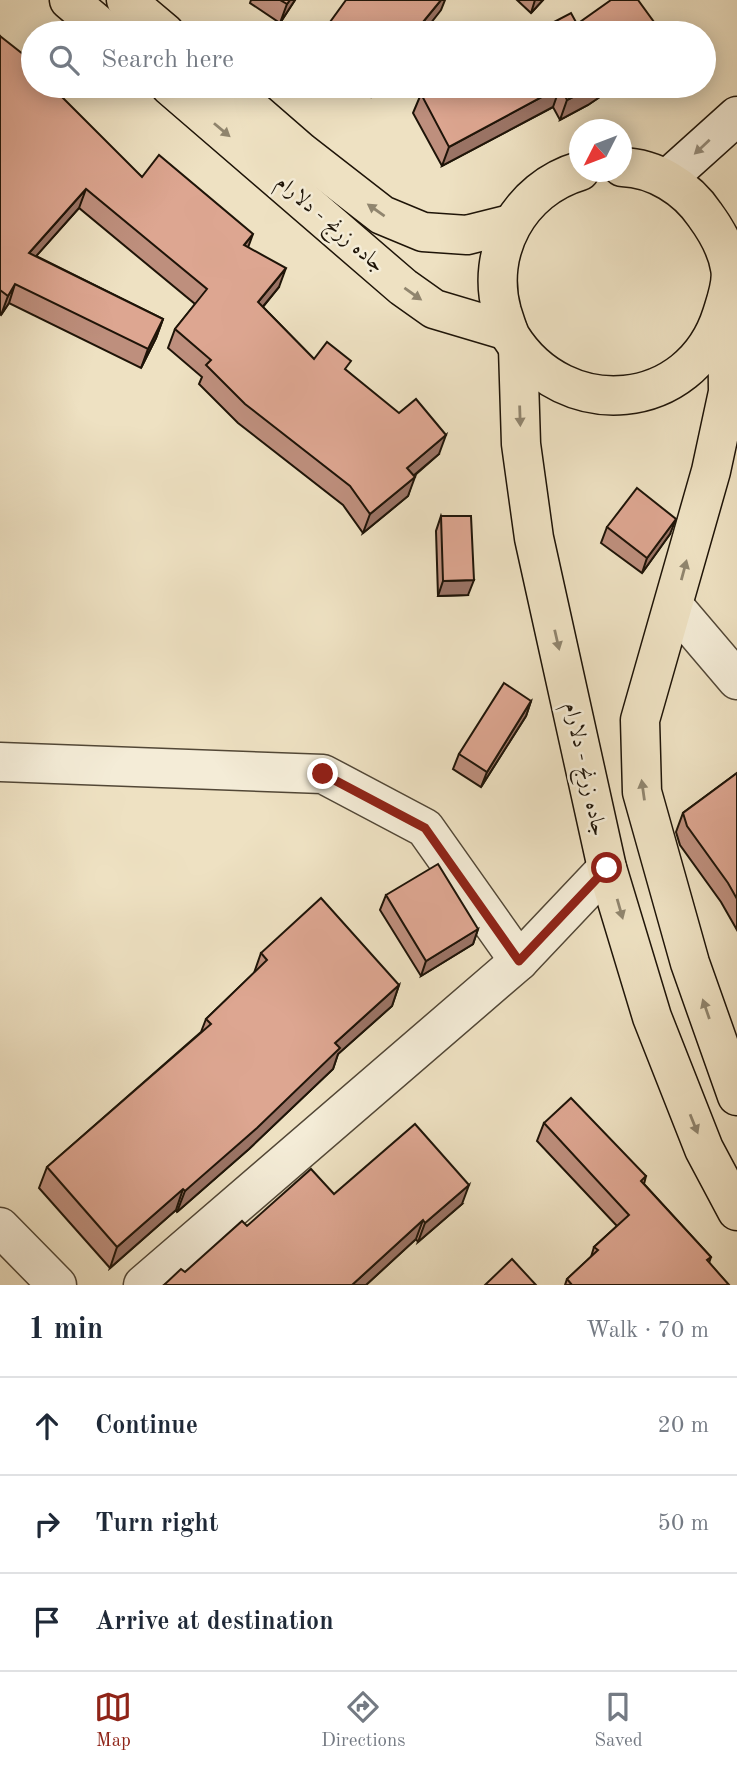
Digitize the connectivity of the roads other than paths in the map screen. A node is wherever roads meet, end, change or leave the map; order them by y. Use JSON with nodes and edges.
{"nodes":[{"id":1,"x":69,"y":0,"type":"edge"},
{"id":2,"x":126,"y":0,"type":"edge"},
{"id":3,"x":94,"y":21,"type":"edge"},
{"id":4,"x":151,"y":21,"type":"edge"},
{"id":5,"x":184,"y":98,"type":"edge"},
{"id":6,"x":239,"y":98,"type":"edge"},
{"id":7,"x":737,"y":116,"type":"edge"},
{"id":8,"x":632,"y":167,"type":"edge"},
{"id":9,"x":569,"y":174,"type":"edge"},
{"id":10,"x":667,"y":179,"type":"junction"},
{"id":11,"x":511,"y":224,"type":"junction"},
{"id":12,"x":731,"y":277,"type":"edge"},
{"id":13,"x":513,"y":339,"type":"junction"},
{"id":14,"x":674,"y":606,"type":"junction"},
{"id":15,"x":737,"y":680,"type":"edge"},
{"id":16,"x":0,"y":762,"type":"edge"},
{"id":17,"x":607,"y":868,"type":"junction"},
{"id":18,"x":519,"y":961,"type":"junction"},
{"id":19,"x":737,"y":1096,"type":"edge"},
{"id":20,"x":737,"y":1211,"type":"edge"},
{"id":21,"x":0,"y":1227,"type":"edge"},
{"id":22,"x":57,"y":1285,"type":"edge"},
{"id":23,"x":143,"y":1285,"type":"edge"}],
"edges":[{"from":1,"to":3,"type":"highway"},
{"from":2,"to":4,"type":"highway"},
{"from":5,"to":13,"type":"highway","name":"جاده زرنج - دلارام","one_way":true},
{"from":11,"to":6,"type":"highway","name":"جاده زرنج - دلارام","one_way":true},
{"from":7,"to":10,"type":"street","one_way":true},
{"from":8,"to":10,"type":"highway"},
{"from":9,"to":11,"type":"highway"},
{"from":10,"to":12,"type":"highway"},
{"from":11,"to":13,"type":"highway"},
{"from":12,"to":13,"type":"highway"},
{"from":14,"to":12,"type":"highway","one_way":true},
{"from":13,"to":17,"type":"highway","name":"جاده زرنج - دلارام","one_way":true},
{"from":14,"to":15,"type":"street"},
{"from":19,"to":14,"type":"highway","one_way":true},
{"from":16,"to":18,"type":"street"},
{"from":17,"to":18,"type":"street"},
{"from":17,"to":20,"type":"highway","name":"جاده زرنج - دلارام","one_way":true},
{"from":18,"to":23,"type":"street"},
{"from":21,"to":22,"type":"street"}]}
